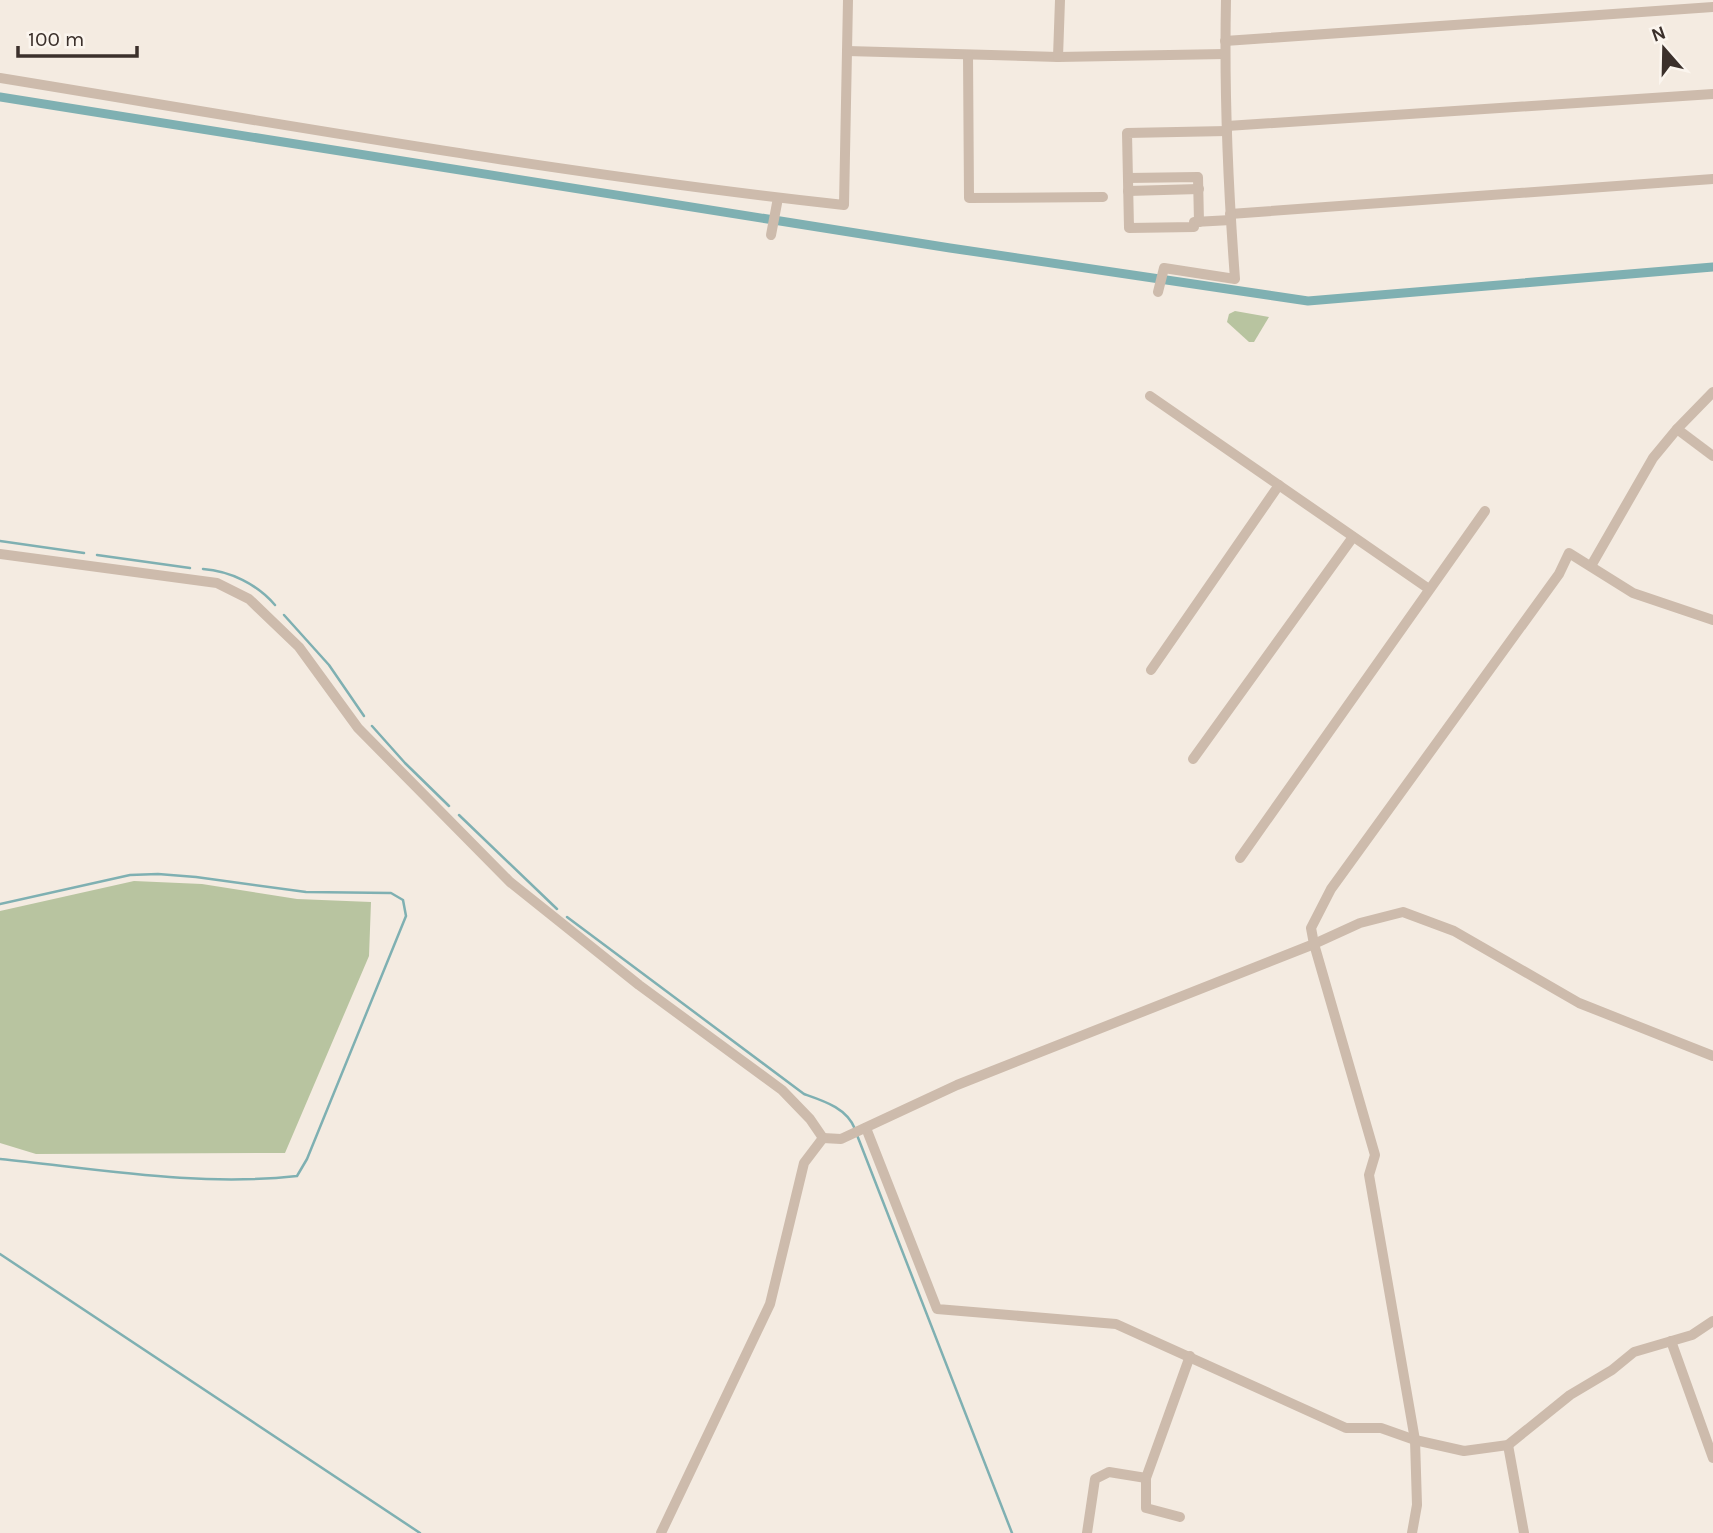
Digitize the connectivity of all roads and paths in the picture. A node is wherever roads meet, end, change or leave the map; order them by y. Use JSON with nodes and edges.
{"nodes":[{"id":1,"x":848,"y":0,"type":"edge"},
{"id":2,"x":1060,"y":0,"type":"edge"},
{"id":3,"x":1226,"y":0,"type":"edge"},
{"id":4,"x":1713,"y":7,"type":"edge"},
{"id":5,"x":1225,"y":41,"type":"junction"},
{"id":6,"x":847,"y":51,"type":"junction"},
{"id":7,"x":1225,"y":54,"type":"junction"},
{"id":8,"x":968,"y":55,"type":"junction"},
{"id":9,"x":1058,"y":57,"type":"junction"},
{"id":10,"x":0,"y":78,"type":"edge"},
{"id":11,"x":1713,"y":94,"type":"edge"},
{"id":12,"x":1227,"y":128,"type":"junction"},
{"id":13,"x":1128,"y":178,"type":"junction"},
{"id":14,"x":1713,"y":179,"type":"edge"},
{"id":15,"x":1199,"y":189,"type":"junction"},
{"id":16,"x":1128,"y":191,"type":"junction"},
{"id":17,"x":1101,"y":193,"type":"dead end"},
{"id":18,"x":778,"y":198,"type":"junction"},
{"id":19,"x":1231,"y":217,"type":"junction"},
{"id":20,"x":1199,"y":222,"type":"junction"},
{"id":21,"x":771,"y":235,"type":"dead end"},
{"id":22,"x":1157,"y":292,"type":"dead end"},
{"id":23,"x":1713,"y":392,"type":"edge"},
{"id":24,"x":1150,"y":396,"type":"dead end"},
{"id":25,"x":1676,"y":429,"type":"junction"},
{"id":26,"x":1713,"y":456,"type":"edge"},
{"id":27,"x":1279,"y":485,"type":"junction"},
{"id":28,"x":1485,"y":511,"type":"dead end"},
{"id":29,"x":1353,"y":537,"type":"junction"},
{"id":30,"x":0,"y":554,"type":"edge"},
{"id":31,"x":1591,"y":566,"type":"junction"},
{"id":32,"x":1429,"y":589,"type":"junction"},
{"id":33,"x":1713,"y":620,"type":"edge"},
{"id":34,"x":1151,"y":670,"type":"dead end"},
{"id":35,"x":1193,"y":759,"type":"dead end"},
{"id":36,"x":1240,"y":858,"type":"dead end"},
{"id":37,"x":1314,"y":944,"type":"junction"},
{"id":38,"x":1713,"y":1056,"type":"edge"},
{"id":39,"x":859,"y":1131,"type":"junction"},
{"id":40,"x":823,"y":1138,"type":"junction"},
{"id":41,"x":1713,"y":1321,"type":"edge"},
{"id":42,"x":1671,"y":1341,"type":"junction"},
{"id":43,"x":1189,"y":1356,"type":"junction"},
{"id":44,"x":1415,"y":1440,"type":"junction"},
{"id":45,"x":1508,"y":1445,"type":"junction"},
{"id":46,"x":1713,"y":1458,"type":"edge"},
{"id":47,"x":1146,"y":1478,"type":"junction"},
{"id":48,"x":1180,"y":1517,"type":"dead end"},
{"id":49,"x":661,"y":1533,"type":"edge"},
{"id":50,"x":1087,"y":1533,"type":"edge"},
{"id":51,"x":1412,"y":1533,"type":"edge"},
{"id":52,"x":1524,"y":1533,"type":"edge"}],
"edges":[{"from":1,"to":6,"type":"street"},
{"from":2,"to":9,"type":"street"},
{"from":3,"to":5,"type":"street"},
{"from":4,"to":5,"type":"street"},
{"from":5,"to":7,"type":"street"},
{"from":6,"to":8,"type":"street"},
{"from":6,"to":18,"type":"street"},
{"from":7,"to":9,"type":"street"},
{"from":7,"to":12,"type":"street"},
{"from":8,"to":9,"type":"street"},
{"from":8,"to":17,"type":"street"},
{"from":10,"to":18,"type":"street"},
{"from":11,"to":12,"type":"street"},
{"from":12,"to":13,"type":"street"},
{"from":12,"to":19,"type":"street"},
{"from":13,"to":15,"type":"street"},
{"from":13,"to":16,"type":"street"},
{"from":14,"to":19,"type":"street"},
{"from":15,"to":16,"type":"street"},
{"from":15,"to":20,"type":"street"},
{"from":16,"to":20,"type":"street"},
{"from":18,"to":21,"type":"street"},
{"from":19,"to":20,"type":"street"},
{"from":19,"to":22,"type":"street"},
{"from":23,"to":25,"type":"street"},
{"from":24,"to":27,"type":"street"},
{"from":25,"to":26,"type":"street"},
{"from":25,"to":31,"type":"street"},
{"from":27,"to":29,"type":"street"},
{"from":27,"to":34,"type":"street"},
{"from":28,"to":32,"type":"street"},
{"from":29,"to":32,"type":"street"},
{"from":29,"to":35,"type":"street"},
{"from":30,"to":40,"type":"street"},
{"from":31,"to":33,"type":"street"},
{"from":31,"to":37,"type":"street"},
{"from":32,"to":36,"type":"street"},
{"from":37,"to":38,"type":"street"},
{"from":37,"to":39,"type":"street"},
{"from":37,"to":44,"type":"street"},
{"from":39,"to":40,"type":"street"},
{"from":39,"to":43,"type":"street"},
{"from":40,"to":49,"type":"street"},
{"from":41,"to":42,"type":"street"},
{"from":42,"to":45,"type":"street"},
{"from":42,"to":46,"type":"street"},
{"from":43,"to":44,"type":"street"},
{"from":43,"to":47,"type":"street"},
{"from":44,"to":45,"type":"street"},
{"from":44,"to":51,"type":"street"},
{"from":45,"to":52,"type":"street"},
{"from":47,"to":48,"type":"street"},
{"from":47,"to":50,"type":"street"}]}
